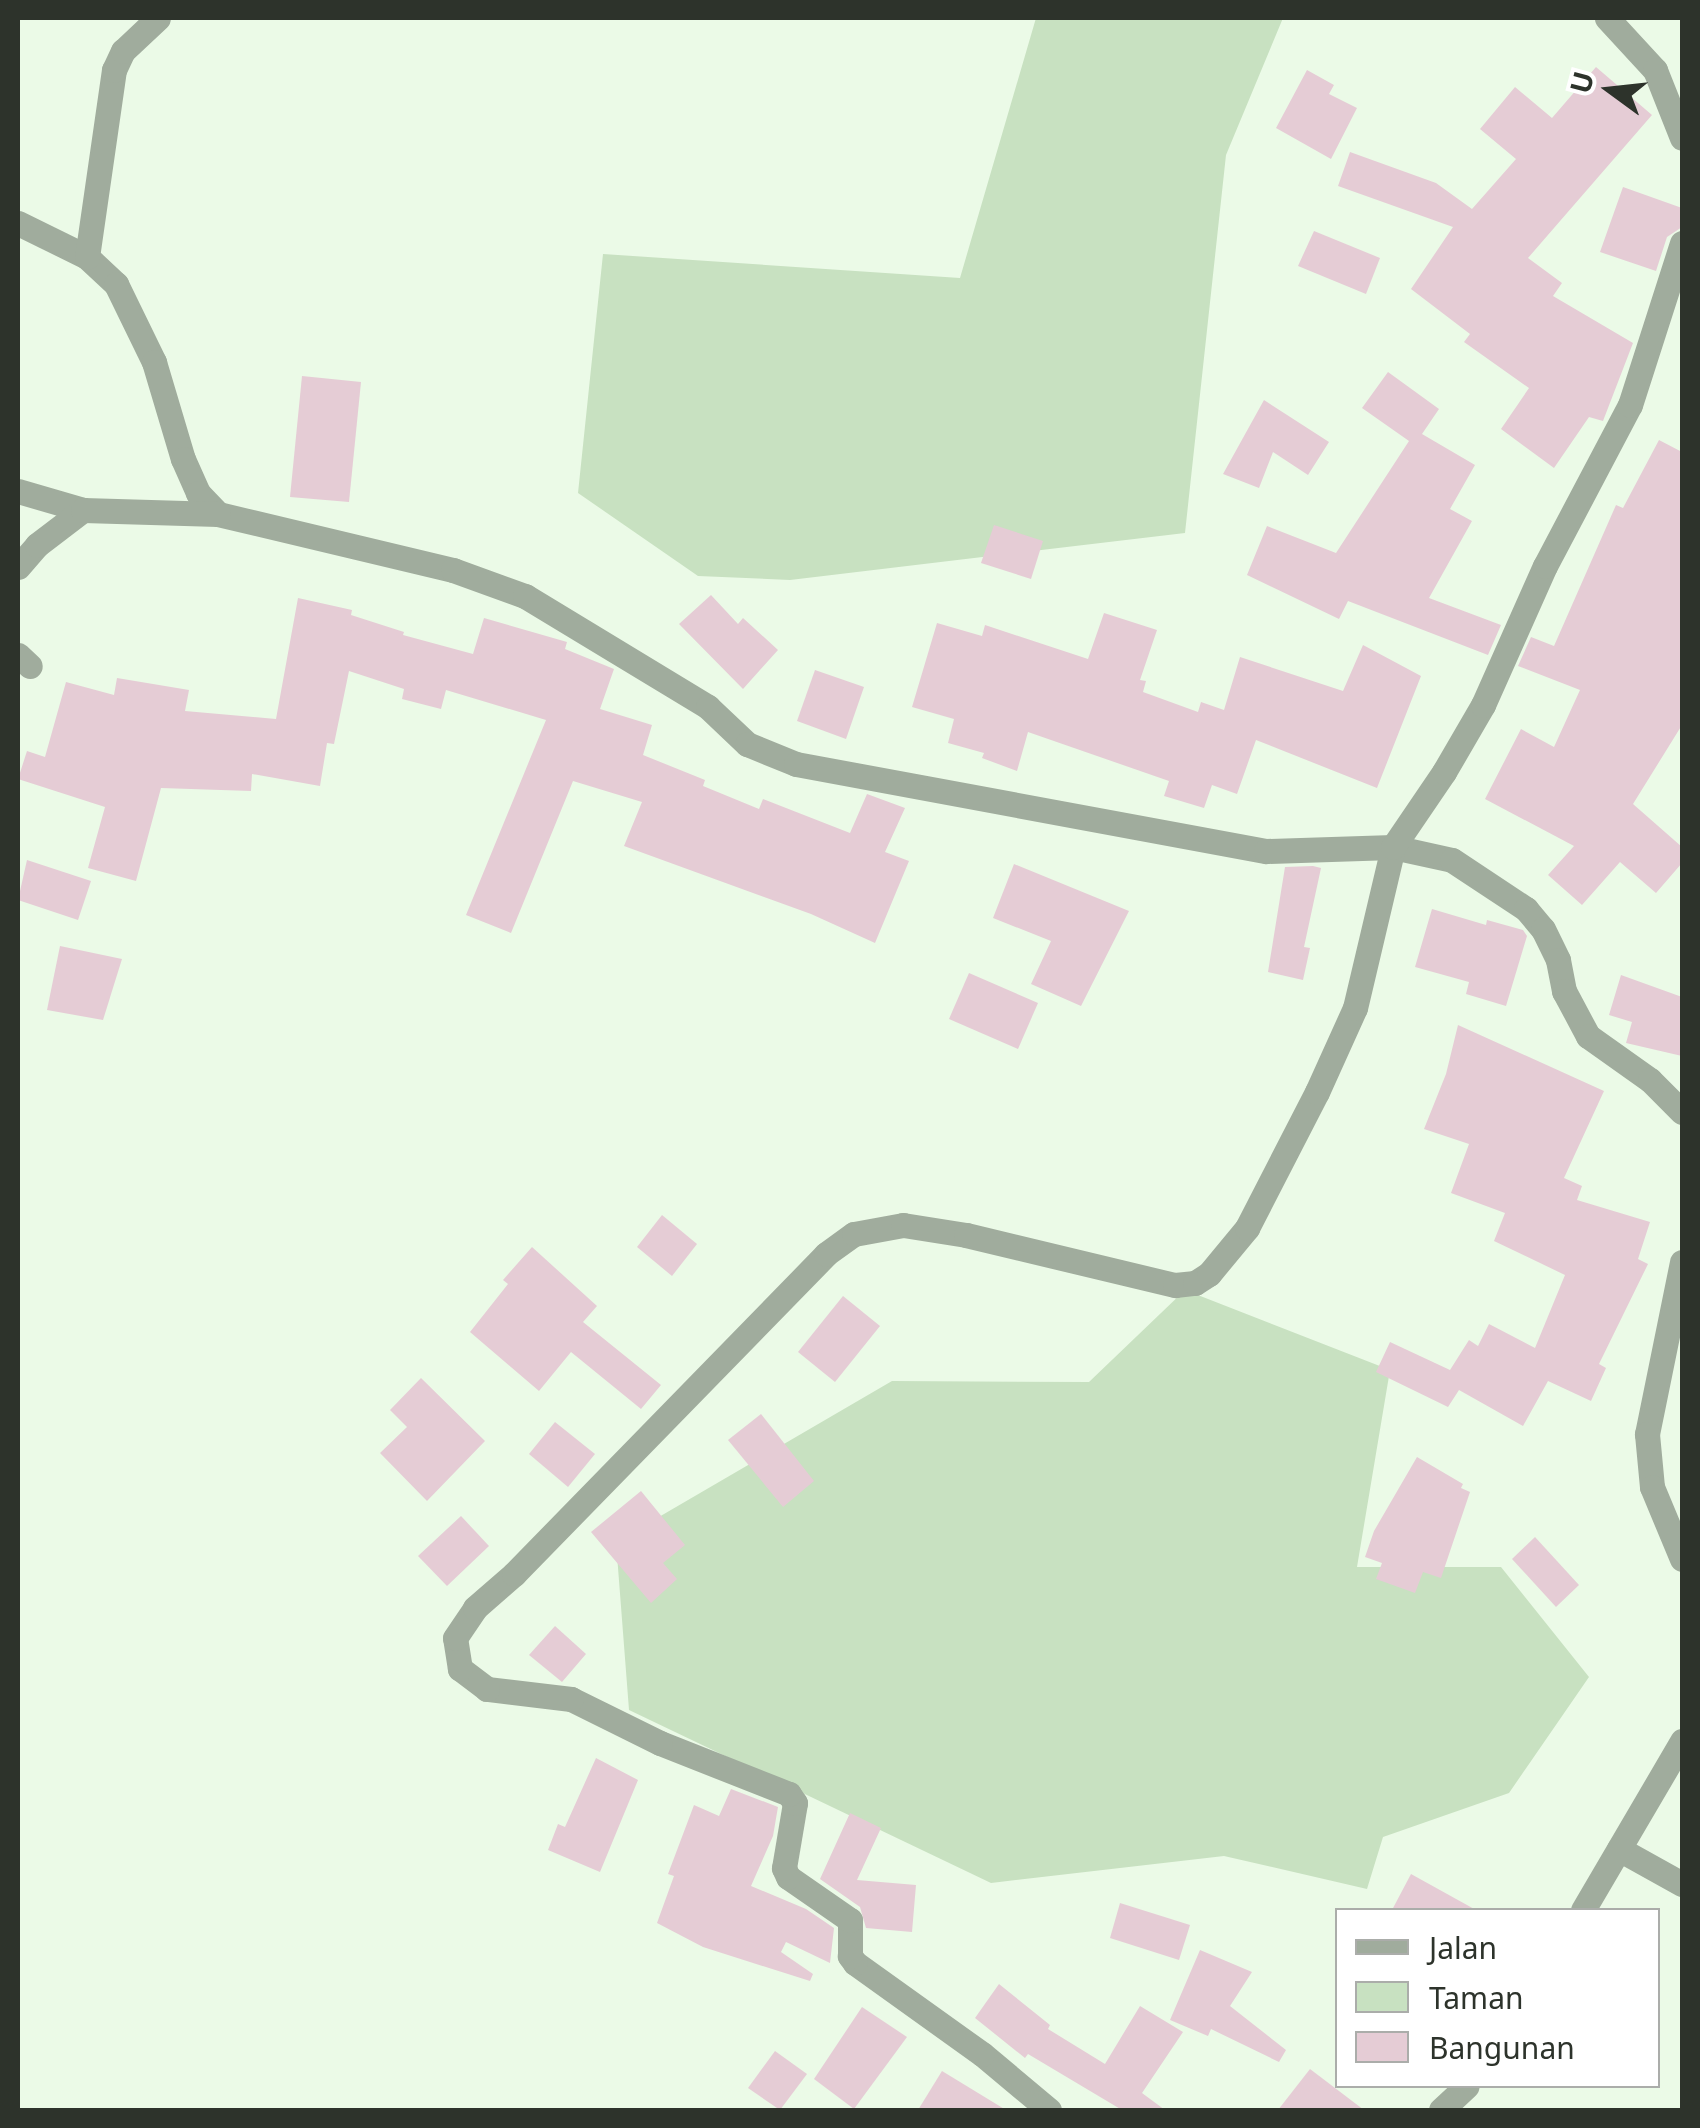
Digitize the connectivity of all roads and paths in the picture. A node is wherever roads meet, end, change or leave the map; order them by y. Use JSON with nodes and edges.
{"nodes":[{"id":1,"x":158,"y":18,"type":"edge"},
{"id":2,"x":1607,"y":18,"type":"edge"},
{"id":3,"x":1682,"y":138,"type":"edge"},
{"id":4,"x":18,"y":224,"type":"edge"},
{"id":5,"x":1682,"y":243,"type":"edge"},
{"id":6,"x":87,"y":257,"type":"junction"},
{"id":7,"x":18,"y":491,"type":"edge"},
{"id":8,"x":83,"y":510,"type":"junction"},
{"id":9,"x":218,"y":514,"type":"junction"},
{"id":10,"x":18,"y":568,"type":"edge"},
{"id":11,"x":1393,"y":847,"type":"junction"},
{"id":12,"x":1682,"y":1112,"type":"edge"},
{"id":13,"x":1682,"y":1262,"type":"edge"},
{"id":14,"x":1682,"y":1559,"type":"edge"},
{"id":15,"x":1682,"y":1741,"type":"edge"},
{"id":16,"x":1618,"y":1849,"type":"junction"},
{"id":17,"x":1682,"y":1884,"type":"edge"},
{"id":18,"x":1584,"y":1908,"type":"edge"},
{"id":19,"x":1465,"y":2088,"type":"edge"},
{"id":20,"x":1049,"y":2110,"type":"edge"},
{"id":21,"x":1441,"y":2110,"type":"edge"}],
"edges":[{"from":1,"to":6,"type":"street"},
{"from":2,"to":3,"type":"street"},
{"from":4,"to":6,"type":"street"},
{"from":5,"to":11,"type":"street"},
{"from":6,"to":9,"type":"street"},
{"from":7,"to":8,"type":"street"},
{"from":8,"to":9,"type":"street"},
{"from":8,"to":10,"type":"street"},
{"from":9,"to":11,"type":"street"},
{"from":11,"to":12,"type":"street"},
{"from":11,"to":20,"type":"street"},
{"from":13,"to":14,"type":"street"},
{"from":15,"to":16,"type":"street"},
{"from":16,"to":17,"type":"street"},
{"from":16,"to":18,"type":"street"},
{"from":19,"to":21,"type":"street"}]}
